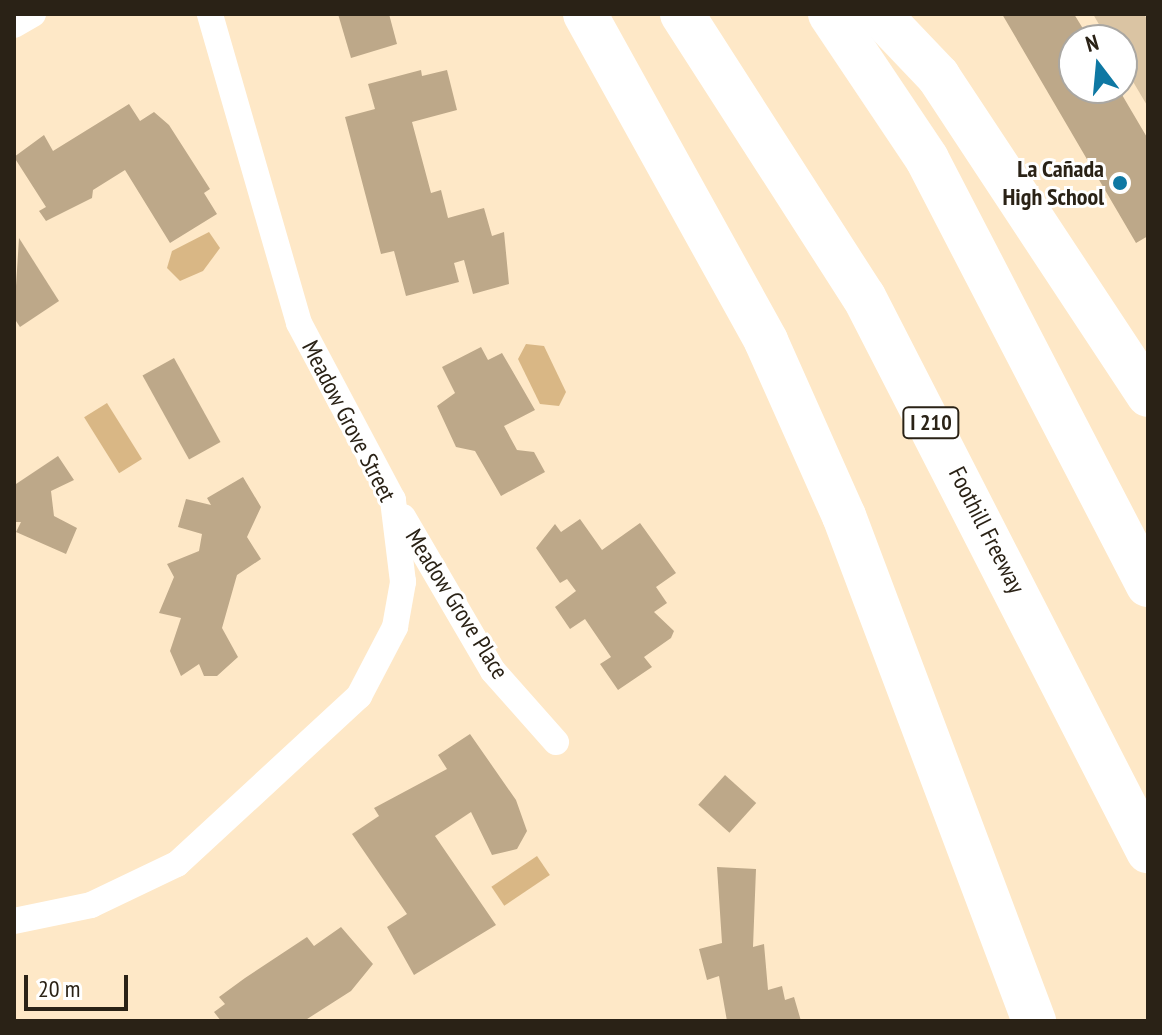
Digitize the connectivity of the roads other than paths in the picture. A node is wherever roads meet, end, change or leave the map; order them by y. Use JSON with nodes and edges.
{"nodes":[{"id":1,"x":33,"y":14,"type":"edge"},
{"id":2,"x":210,"y":14,"type":"edge"},
{"id":3,"x":585,"y":14,"type":"edge"},
{"id":4,"x":682,"y":14,"type":"edge"},
{"id":5,"x":830,"y":14,"type":"edge"},
{"id":6,"x":879,"y":14,"type":"edge"},
{"id":7,"x":14,"y":25,"type":"edge"},
{"id":8,"x":1148,"y":395,"type":"edge"},
{"id":9,"x":393,"y":500,"type":"junction"},
{"id":10,"x":1148,"y":585,"type":"edge"},
{"id":11,"x":556,"y":742,"type":"dead end"},
{"id":12,"x":1148,"y":851,"type":"edge"},
{"id":13,"x":14,"y":921,"type":"edge"},
{"id":14,"x":1034,"y":1021,"type":"edge"}],
"edges":[{"from":1,"to":7,"type":"street"},
{"from":2,"to":9,"type":"street","name":"Meadow Grove Street"},
{"from":3,"to":14,"type":"highway"},
{"from":4,"to":12,"type":"highway","name":"Foothill Freeway","number":"I 210"},
{"from":5,"to":10,"type":"highway"},
{"from":6,"to":8,"type":"highway"},
{"from":9,"to":11,"type":"street","name":"Meadow Grove Place"},
{"from":9,"to":13,"type":"street","name":"Meadow Grove Street"}]}
